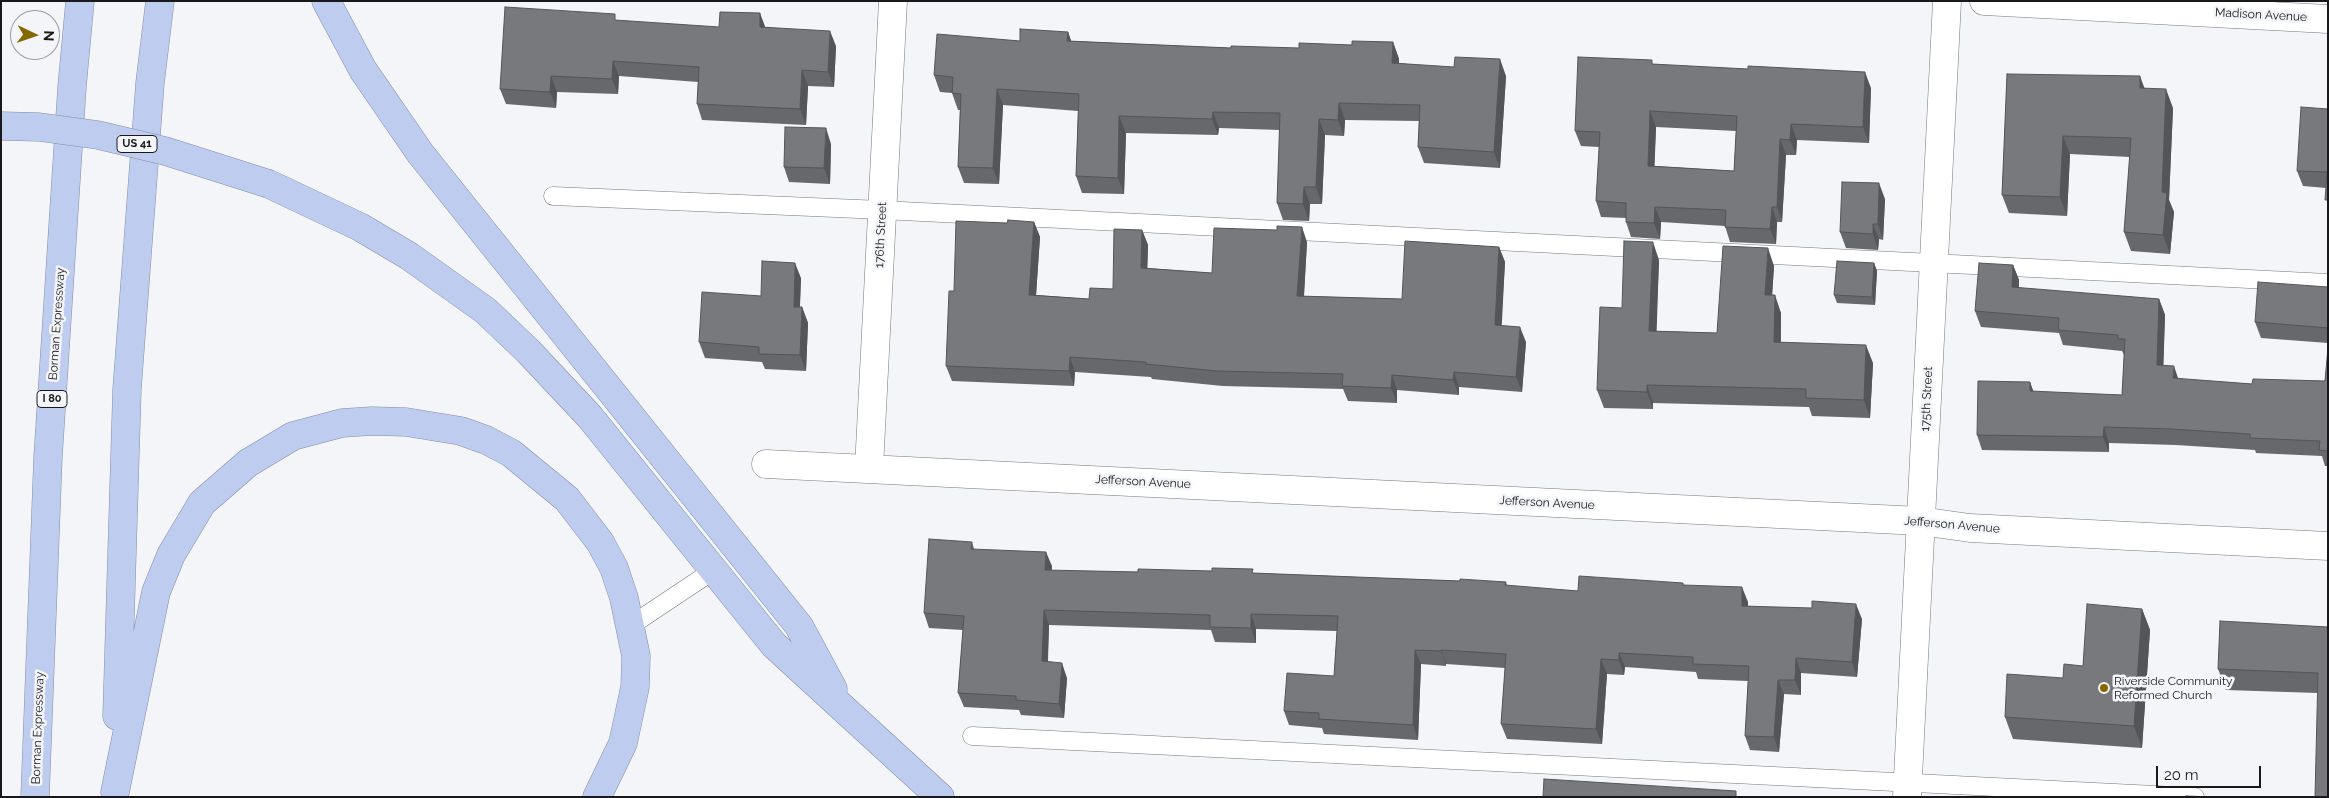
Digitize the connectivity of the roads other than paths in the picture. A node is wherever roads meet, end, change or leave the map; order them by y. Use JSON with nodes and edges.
{"nodes":[{"id":1,"x":80,"y":1,"type":"edge"},
{"id":2,"x":160,"y":1,"type":"edge"},
{"id":3,"x":326,"y":1,"type":"edge"},
{"id":4,"x":893,"y":1,"type":"edge"},
{"id":5,"x":1947,"y":1,"type":"edge"},
{"id":6,"x":1984,"y":1,"type":"edge"},
{"id":7,"x":2328,"y":19,"type":"edge"},
{"id":8,"x":1,"y":126,"type":"edge"},
{"id":9,"x":553,"y":196,"type":"dead end"},
{"id":10,"x":882,"y":210,"type":"junction"},
{"id":11,"x":1934,"y":264,"type":"junction"},
{"id":12,"x":2328,"y":283,"type":"edge"},
{"id":13,"x":766,"y":464,"type":"dead end"},
{"id":14,"x":869,"y":468,"type":"junction"},
{"id":15,"x":1920,"y":521,"type":"junction"},
{"id":16,"x":2328,"y":546,"type":"edge"},
{"id":17,"x":714,"y":570,"type":"junction"},
{"id":18,"x":630,"y":626,"type":"junction"},
{"id":19,"x":844,"y":708,"type":"junction"},
{"id":20,"x":972,"y":736,"type":"dead end"},
{"id":21,"x":1907,"y":790,"type":"edge"},
{"id":22,"x":115,"y":794,"type":"edge"},
{"id":23,"x":35,"y":797,"type":"edge"},
{"id":24,"x":597,"y":797,"type":"edge"},
{"id":25,"x":940,"y":797,"type":"edge"},
{"id":26,"x":2195,"y":797,"type":"edge"}],
"edges":[{"from":1,"to":23,"type":"highway","name":"Borman Expressway","number":"I 80"},
{"from":2,"to":22,"type":"highway"},
{"from":3,"to":19,"type":"highway"},
{"from":4,"to":10,"type":"street","name":"176th Street"},
{"from":5,"to":11,"type":"street","name":"175th Street"},
{"from":6,"to":7,"type":"street","name":"Madison Avenue"},
{"from":8,"to":17,"type":"highway","number":"US 41","bridge":true},
{"from":9,"to":10,"type":"lane"},
{"from":10,"to":11,"type":"lane"},
{"from":10,"to":14,"type":"street","name":"176th Street"},
{"from":11,"to":12,"type":"lane"},
{"from":11,"to":15,"type":"street","name":"175th Street"},
{"from":13,"to":14,"type":"street","name":"Jefferson Avenue"},
{"from":14,"to":15,"type":"street","name":"Jefferson Avenue"},
{"from":15,"to":16,"type":"street","name":"Jefferson Avenue"},
{"from":15,"to":21,"type":"street","name":"175th Street"},
{"from":17,"to":18,"type":"lane"},
{"from":17,"to":19,"type":"highway"},
{"from":18,"to":22,"type":"highway"},
{"from":18,"to":24,"type":"highway"},
{"from":19,"to":25,"type":"highway"},
{"from":20,"to":21,"type":"lane"},
{"from":21,"to":26,"type":"lane"}]}
